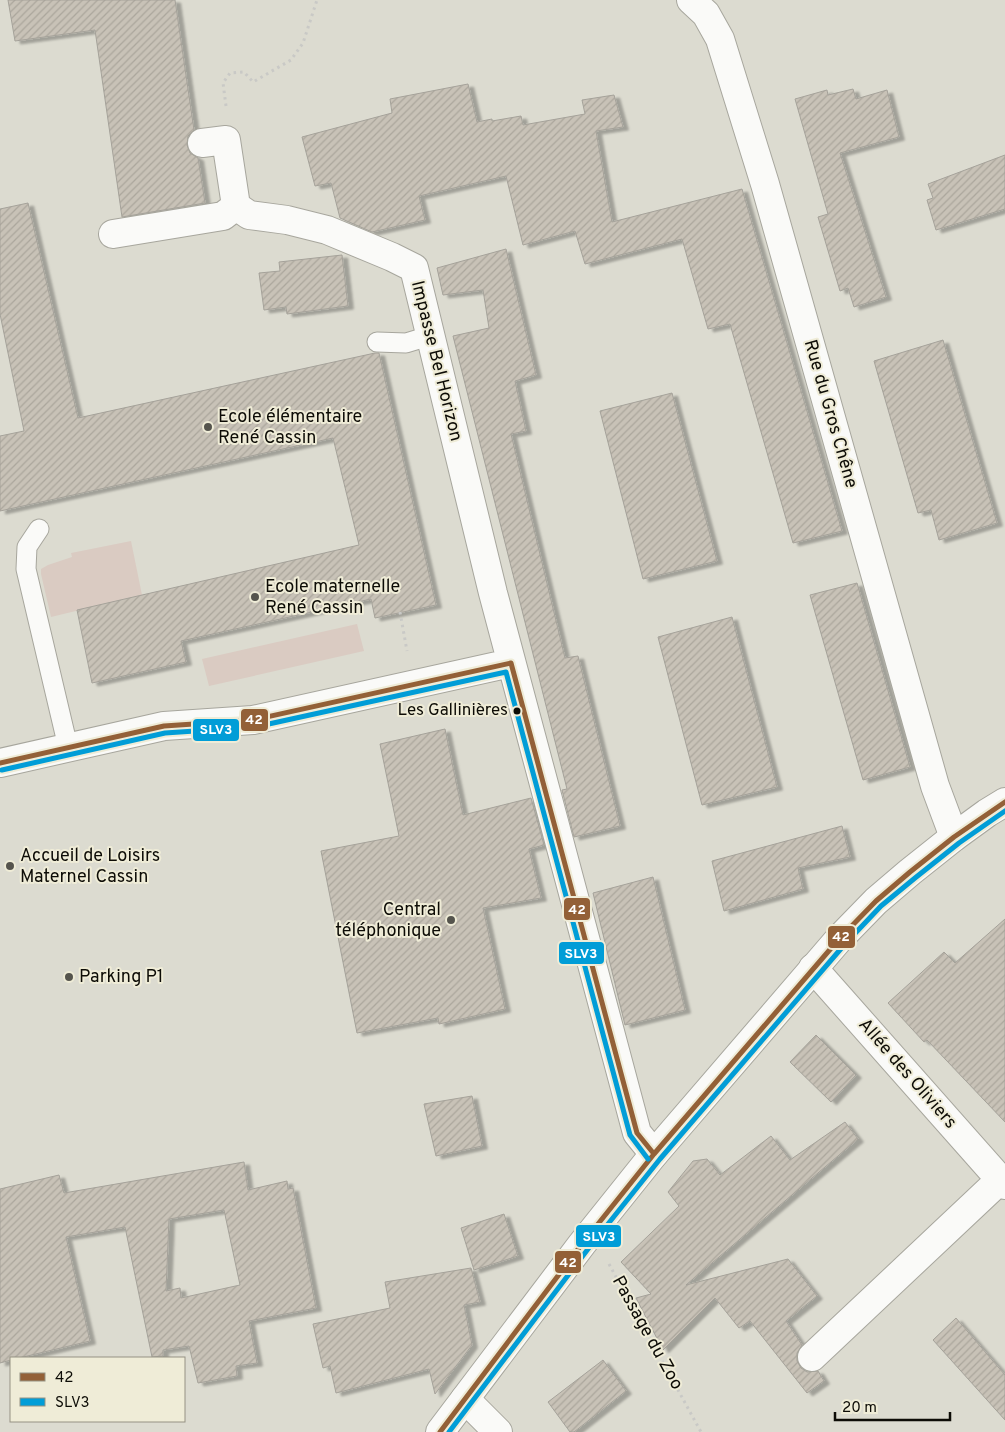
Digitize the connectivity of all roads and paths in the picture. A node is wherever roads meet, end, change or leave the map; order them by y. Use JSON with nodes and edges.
{"nodes":[{"id":1,"x":317,"y":0,"type":"edge"},
{"id":2,"x":691,"y":0,"type":"edge"},
{"id":3,"x":214,"y":142,"type":"joint"},
{"id":4,"x":236,"y":206,"type":"junction"},
{"id":5,"x":112,"y":234,"type":"dead end"},
{"id":6,"x":429,"y":336,"type":"junction"},
{"id":7,"x":377,"y":342,"type":"dead end"},
{"id":8,"x":39,"y":529,"type":"dead end"},
{"id":9,"x":400,"y":612,"type":"dead end"},
{"id":10,"x":508,"y":650,"type":"junction"},
{"id":11,"x":408,"y":659,"type":"dead end"},
{"id":12,"x":68,"y":747,"type":"junction"},
{"id":13,"x":1,"y":760,"type":"edge"},
{"id":14,"x":1005,"y":802,"type":"edge"},
{"id":15,"x":954,"y":837,"type":"junction"},
{"id":16,"x":813,"y":968,"type":"junction"},
{"id":17,"x":654,"y":1154,"type":"junction"},
{"id":18,"x":1003,"y":1182,"type":"edge"},
{"id":19,"x":582,"y":1244,"type":"junction"},
{"id":20,"x":812,"y":1358,"type":"dead end"},
{"id":21,"x":465,"y":1399,"type":"junction"},
{"id":22,"x":440,"y":1432,"type":"edge"},
{"id":23,"x":498,"y":1432,"type":"edge"},
{"id":24,"x":701,"y":1432,"type":"edge"}],
"edges":[{"from":1,"to":3,"type":"path"},
{"from":2,"to":15,"type":"street","name":"Rue du Gros Chêne"},
{"from":3,"to":4,"type":"street"},
{"from":4,"to":5,"type":"street"},
{"from":4,"to":6,"type":"street","name":"Impasse Bel Horizon"},
{"from":6,"to":7,"type":"lane"},
{"from":6,"to":10,"type":"street","name":"Impasse Bel Horizon"},
{"from":8,"to":12,"type":"lane"},
{"from":9,"to":11,"type":"path"},
{"from":10,"to":12,"type":"street"},
{"from":10,"to":17,"type":"street","name":"Impasse Bel Horizon"},
{"from":12,"to":13,"type":"street"},
{"from":14,"to":15,"type":"street"},
{"from":15,"to":16,"type":"street"},
{"from":16,"to":17,"type":"street"},
{"from":16,"to":18,"type":"street","name":"Allée des Oliviers"},
{"from":17,"to":19,"type":"street"},
{"from":18,"to":20,"type":"street","name":"Allée des Oliviers"},
{"from":19,"to":21,"type":"street"},
{"from":19,"to":24,"type":"path","name":"Passage du Zoo"},
{"from":21,"to":22,"type":"street"},
{"from":21,"to":23,"type":"street"}]}
